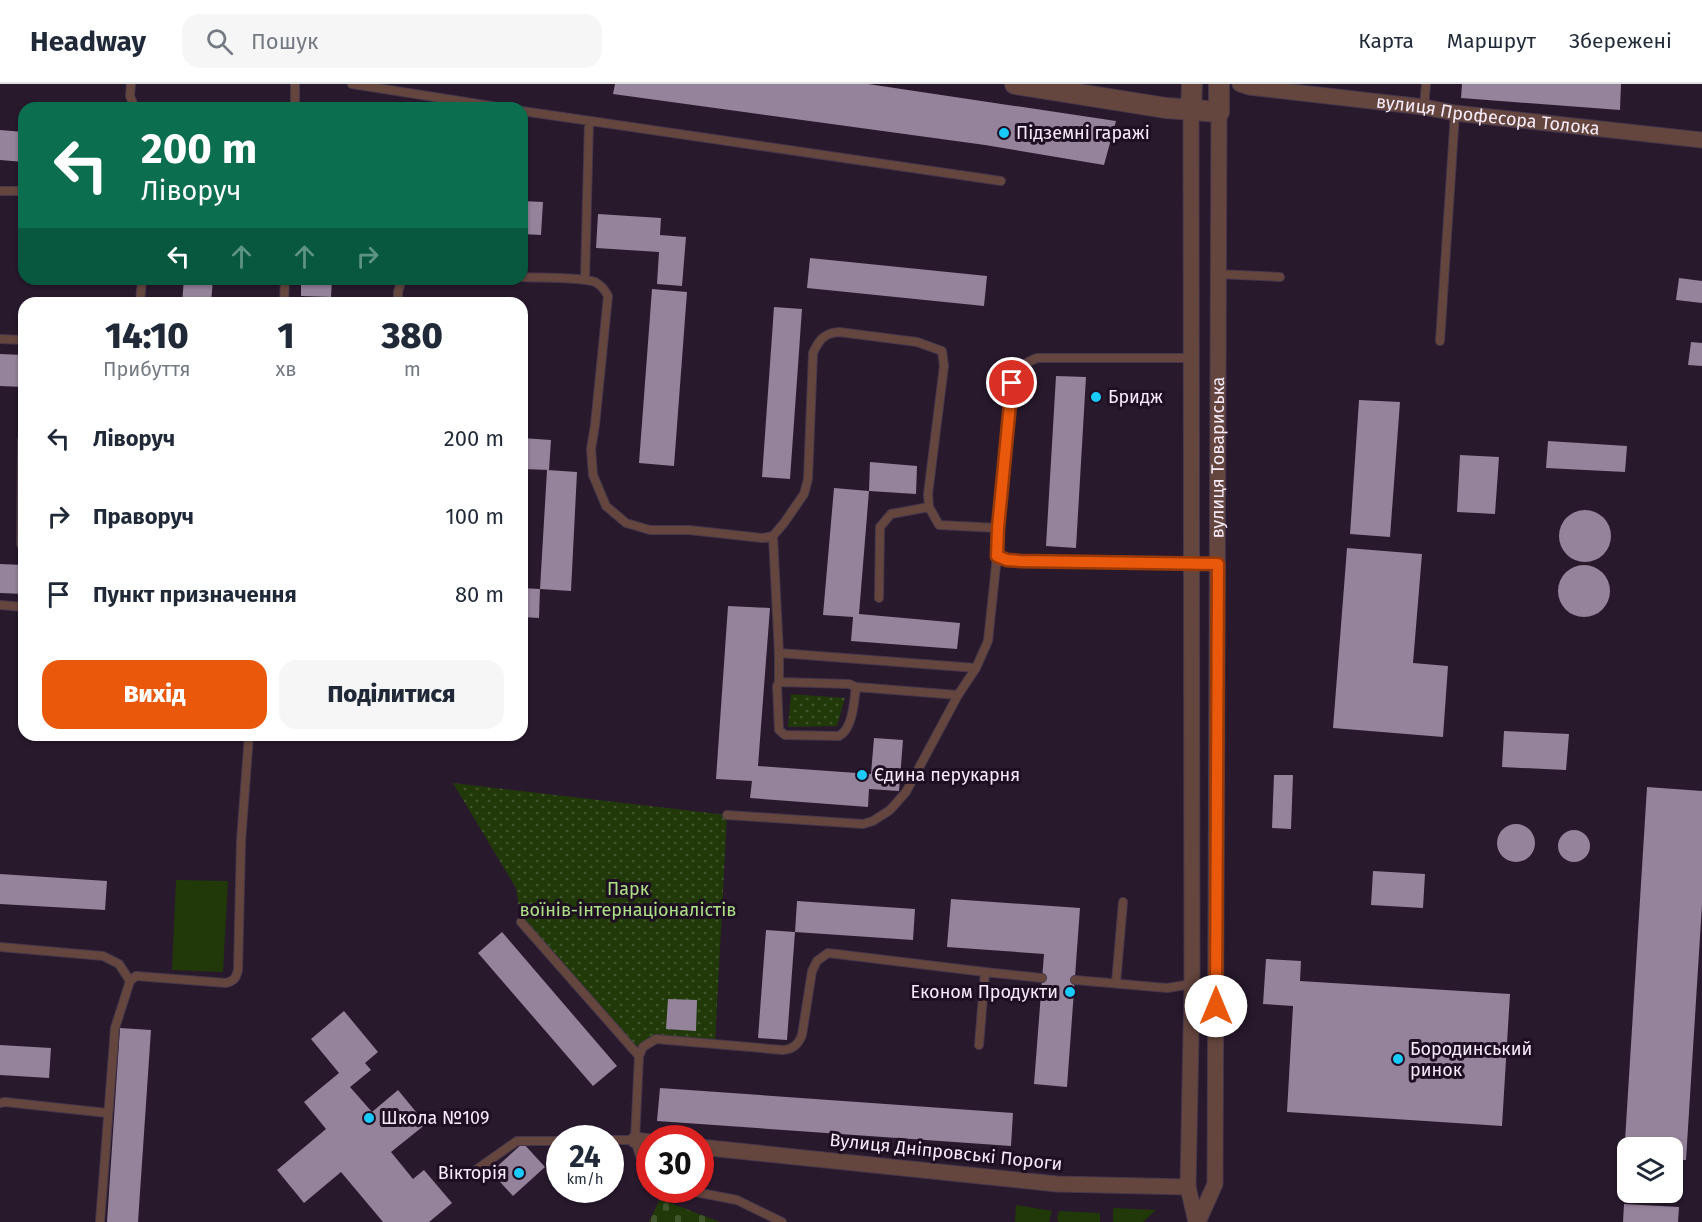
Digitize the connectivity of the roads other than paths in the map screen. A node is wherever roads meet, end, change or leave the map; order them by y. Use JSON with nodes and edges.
{"nodes":[{"id":1,"x":131,"y":84,"type":"edge"},
{"id":2,"x":295,"y":84,"type":"edge"},
{"id":3,"x":352,"y":84,"type":"edge"},
{"id":4,"x":1015,"y":84,"type":"edge"},
{"id":5,"x":1192,"y":84,"type":"edge"},
{"id":6,"x":1219,"y":84,"type":"edge"},
{"id":7,"x":1240,"y":84,"type":"edge"},
{"id":8,"x":1426,"y":84,"type":"edge"},
{"id":9,"x":133,"y":102,"type":"edge"},
{"id":10,"x":295,"y":102,"type":"edge"},
{"id":11,"x":466,"y":102,"type":"edge"},
{"id":12,"x":1424,"y":107,"type":"junction"},
{"id":13,"x":1191,"y":111,"type":"junction"},
{"id":14,"x":528,"y":112,"type":"edge"},
{"id":15,"x":1219,"y":112,"type":"junction"},
{"id":16,"x":1455,"y":113,"type":"junction"},
{"id":17,"x":589,"y":121,"type":"junction"},
{"id":18,"x":1702,"y":140,"type":"edge"},
{"id":19,"x":1000,"y":181,"type":"dead end"},
{"id":20,"x":0,"y":190,"type":"edge"},
{"id":21,"x":18,"y":191,"type":"edge"},
{"id":22,"x":1217,"y":274,"type":"junction"},
{"id":23,"x":528,"y":277,"type":"edge"},
{"id":24,"x":1280,"y":277,"type":"dead end"},
{"id":25,"x":585,"y":280,"type":"junction"},
{"id":26,"x":0,"y":339,"type":"edge"},
{"id":27,"x":18,"y":340,"type":"edge"},
{"id":28,"x":1440,"y":341,"type":"dead end"},
{"id":29,"x":1192,"y":358,"type":"junction"},
{"id":30,"x":1192,"y":387,"type":"junction"},
{"id":31,"x":1218,"y":387,"type":"junction"},
{"id":32,"x":929,"y":507,"type":"junction"},
{"id":33,"x":998,"y":528,"type":"junction"},
{"id":34,"x":773,"y":536,"type":"junction"},
{"id":35,"x":997,"y":556,"type":"junction"},
{"id":36,"x":1192,"y":564,"type":"junction"},
{"id":37,"x":1218,"y":564,"type":"junction"},
{"id":38,"x":879,"y":597,"type":"dead end"},
{"id":39,"x":0,"y":605,"type":"edge"},
{"id":40,"x":18,"y":606,"type":"edge"},
{"id":41,"x":779,"y":653,"type":"junction"},
{"id":42,"x":976,"y":668,"type":"junction"},
{"id":43,"x":779,"y":682,"type":"junction"},
{"id":44,"x":856,"y":687,"type":"junction"},
{"id":45,"x":958,"y":695,"type":"junction"},
{"id":46,"x":249,"y":741,"type":"edge"},
{"id":47,"x":727,"y":815,"type":"dead end"},
{"id":48,"x":1123,"y":902,"type":"dead end"},
{"id":49,"x":521,"y":922,"type":"dead end"},
{"id":50,"x":0,"y":947,"type":"edge"},
{"id":51,"x":985,"y":972,"type":"junction"},
{"id":52,"x":1042,"y":978,"type":"dead end"},
{"id":53,"x":130,"y":981,"type":"junction"},
{"id":54,"x":1075,"y":981,"type":"dead end"},
{"id":55,"x":1116,"y":983,"type":"junction"},
{"id":56,"x":1192,"y":984,"type":"junction"},
{"id":57,"x":979,"y":1045,"type":"dead end"},
{"id":58,"x":639,"y":1056,"type":"junction"},
{"id":59,"x":0,"y":1103,"type":"edge"},
{"id":60,"x":107,"y":1113,"type":"junction"},
{"id":61,"x":641,"y":1125,"type":"edge"},
{"id":62,"x":546,"y":1141,"type":"edge"},
{"id":63,"x":714,"y":1148,"type":"edge"},
{"id":64,"x":470,"y":1174,"type":"dead end"},
{"id":65,"x":1188,"y":1187,"type":"junction"},
{"id":66,"x":714,"y":1196,"type":"edge"},
{"id":67,"x":100,"y":1222,"type":"edge"},
{"id":68,"x":782,"y":1222,"type":"edge"},
{"id":69,"x":1197,"y":1222,"type":"edge"}],
"edges":[{"from":1,"to":9,"type":"lane"},
{"from":2,"to":10,"type":"lane"},
{"from":3,"to":11,"type":"lane"},
{"from":4,"to":13,"type":"street"},
{"from":5,"to":13,"type":"street","name":"вулиця Товариська"},
{"from":6,"to":15,"type":"street","name":"вулиця Товариська"},
{"from":7,"to":12,"type":"street","name":"вулиця Професора Толока"},
{"from":8,"to":12,"type":"lane"},
{"from":12,"to":16,"type":"street","name":"вулиця Професора Толока"},
{"from":13,"to":15,"type":"street"},
{"from":13,"to":29,"type":"street","name":"вулиця Товариська"},
{"from":14,"to":17,"type":"lane"},
{"from":15,"to":22,"type":"street","name":"вулиця Товариська"},
{"from":16,"to":18,"type":"street","name":"вулиця Професора Толока"},
{"from":16,"to":28,"type":"lane"},
{"from":17,"to":19,"type":"lane"},
{"from":17,"to":25,"type":"lane"},
{"from":20,"to":21,"type":"lane"},
{"from":22,"to":24,"type":"lane"},
{"from":22,"to":31,"type":"street","name":"вулиця Товариська"},
{"from":23,"to":25,"type":"lane"},
{"from":25,"to":34,"type":"lane"},
{"from":26,"to":27,"type":"lane"},
{"from":29,"to":30,"type":"street","name":"вулиця Товариська"},
{"from":29,"to":33,"type":"lane"},
{"from":30,"to":31,"type":"street"},
{"from":30,"to":36,"type":"street","name":"вулиця Товариська"},
{"from":31,"to":37,"type":"street","name":"вулиця Товариська"},
{"from":32,"to":33,"type":"lane"},
{"from":32,"to":34,"type":"lane"},
{"from":32,"to":38,"type":"lane"},
{"from":33,"to":35,"type":"lane"},
{"from":34,"to":41,"type":"lane"},
{"from":35,"to":36,"type":"lane"},
{"from":35,"to":42,"type":"lane"},
{"from":36,"to":37,"type":"lane"},
{"from":36,"to":56,"type":"street","name":"вулиця Товариська"},
{"from":37,"to":69,"type":"street","name":"вулиця Товариська"},
{"from":39,"to":40,"type":"lane"},
{"from":41,"to":42,"type":"lane"},
{"from":41,"to":43,"type":"lane"},
{"from":42,"to":45,"type":"lane"},
{"from":43,"to":44,"type":"lane"},
{"from":43,"to":44,"type":"lane"},
{"from":44,"to":45,"type":"lane"},
{"from":45,"to":47,"type":"lane"},
{"from":46,"to":53,"type":"lane"},
{"from":48,"to":55,"type":"lane"},
{"from":49,"to":58,"type":"lane"},
{"from":50,"to":53,"type":"lane"},
{"from":51,"to":52,"type":"lane"},
{"from":51,"to":57,"type":"lane"},
{"from":51,"to":58,"type":"lane"},
{"from":53,"to":60,"type":"lane"},
{"from":54,"to":55,"type":"lane"},
{"from":55,"to":56,"type":"lane"},
{"from":56,"to":65,"type":"street","name":"вулиця Товариська"},
{"from":58,"to":61,"type":"lane"},
{"from":59,"to":60,"type":"lane"},
{"from":60,"to":67,"type":"lane"},
{"from":62,"to":64,"type":"lane"},
{"from":63,"to":65,"type":"street","name":"Вулиця Дніпровські Пороги"},
{"from":65,"to":69,"type":"street","name":"вулиця Товариська"},
{"from":66,"to":68,"type":"lane"}]}
